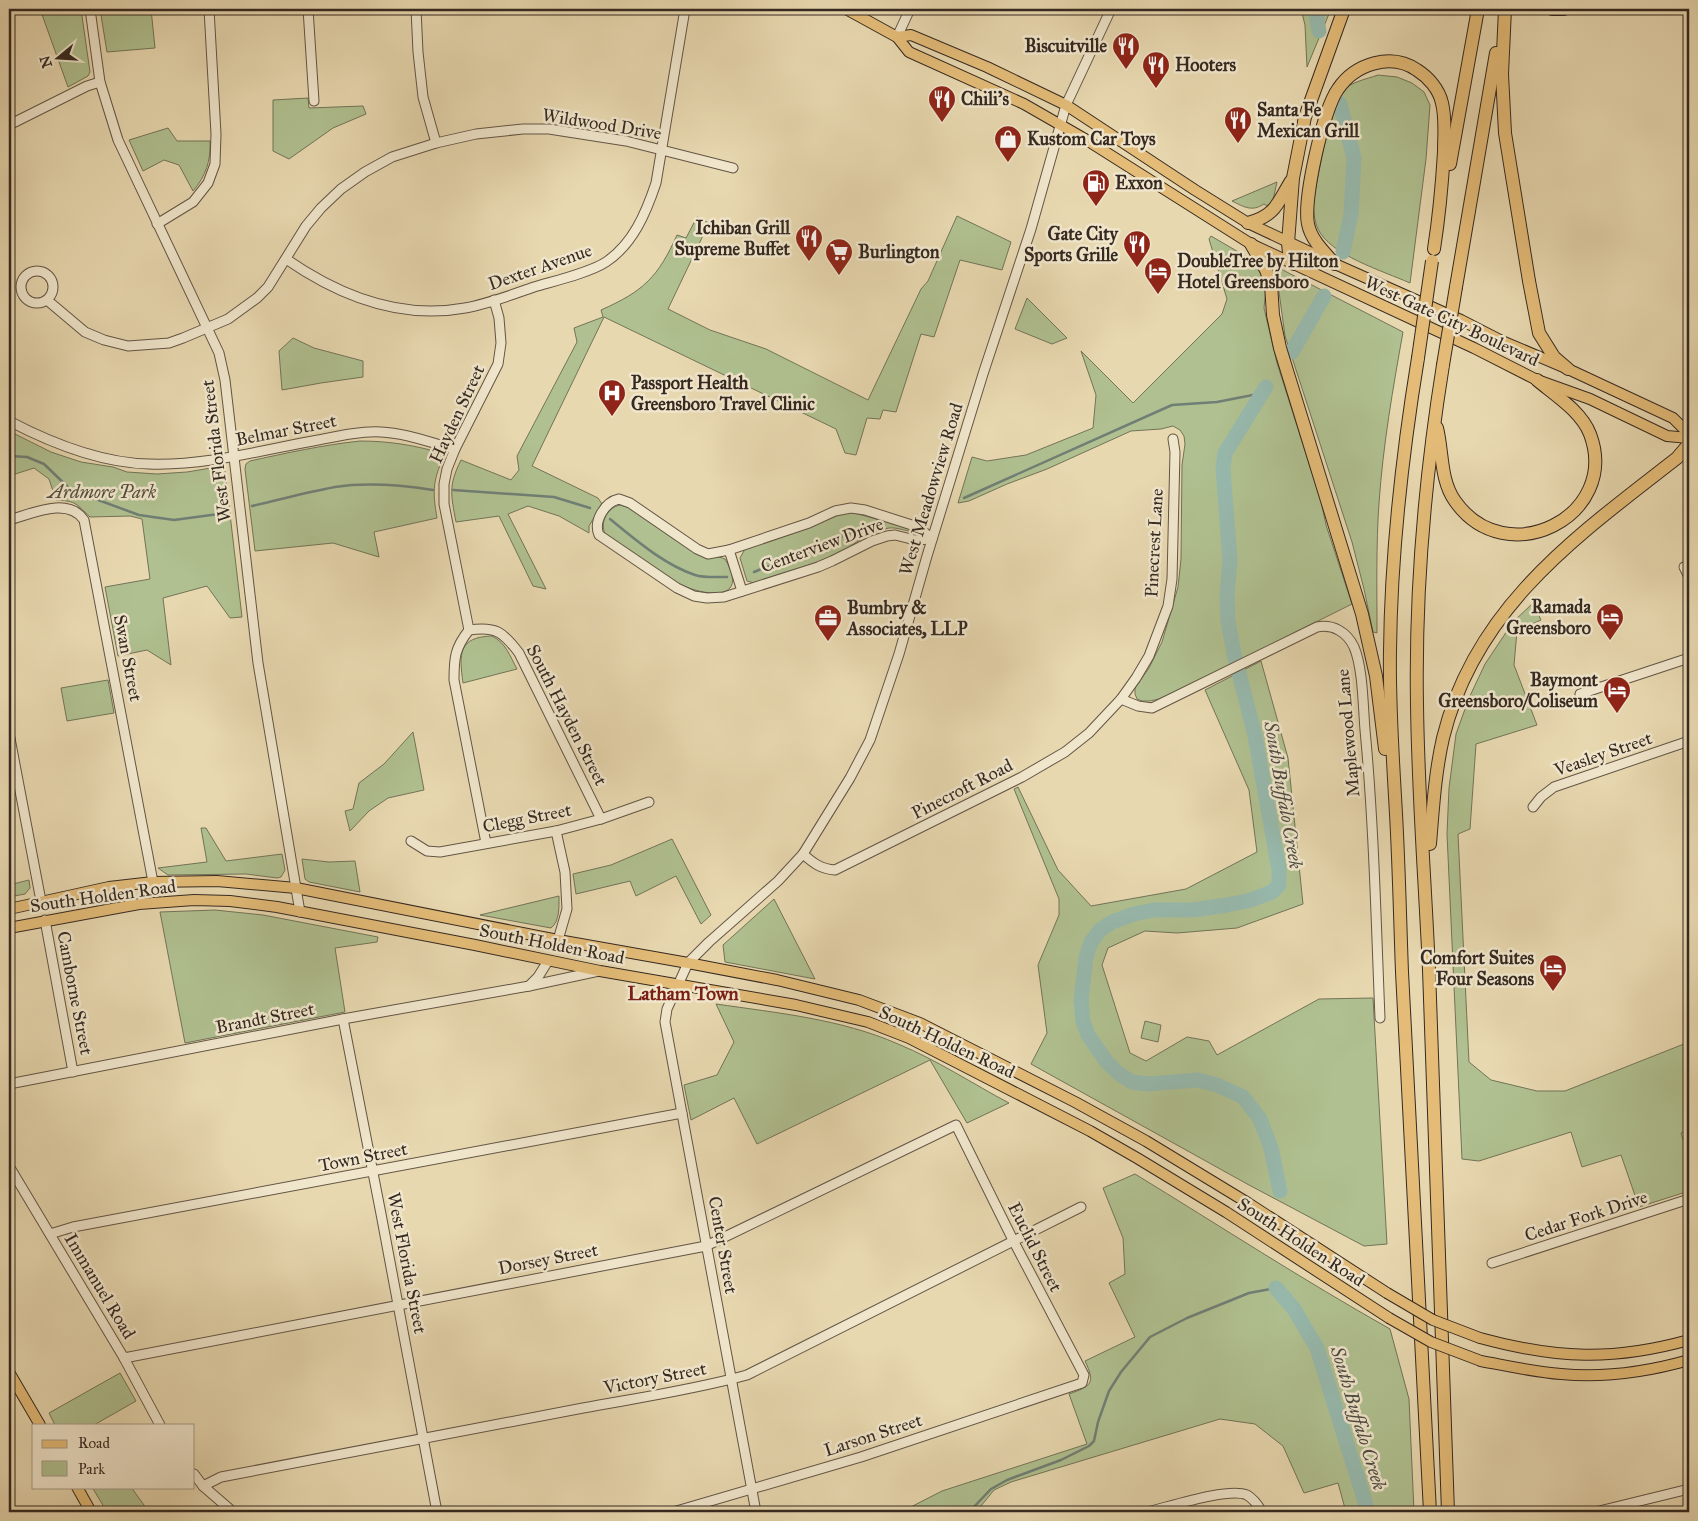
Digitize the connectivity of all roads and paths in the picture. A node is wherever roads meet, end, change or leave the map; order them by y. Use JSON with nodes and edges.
{"nodes":[{"id":1,"x":90,"y":9,"type":"edge"},
{"id":2,"x":209,"y":9,"type":"edge"},
{"id":3,"x":308,"y":9,"type":"edge"},
{"id":4,"x":416,"y":9,"type":"edge"},
{"id":5,"x":685,"y":9,"type":"edge"},
{"id":6,"x":846,"y":9,"type":"edge"},
{"id":7,"x":910,"y":9,"type":"edge"},
{"id":8,"x":1111,"y":9,"type":"edge"},
{"id":9,"x":1344,"y":9,"type":"edge"},
{"id":10,"x":1478,"y":9,"type":"edge"},
{"id":11,"x":1505,"y":9,"type":"edge"},
{"id":12,"x":1552,"y":9,"type":"edge"},
{"id":13,"x":1564,"y":9,"type":"edge"},
{"id":14,"x":897,"y":37,"type":"junction"},
{"id":15,"x":100,"y":82,"type":"junction"},
{"id":16,"x":314,"y":102,"type":"dead end"},
{"id":17,"x":1066,"y":105,"type":"junction"},
{"id":18,"x":9,"y":125,"type":"edge"},
{"id":19,"x":1060,"y":125,"type":"junction"},
{"id":20,"x":436,"y":143,"type":"junction"},
{"id":21,"x":662,"y":149,"type":"junction"},
{"id":22,"x":733,"y":168,"type":"dead end"},
{"id":23,"x":1293,"y":178,"type":"junction"},
{"id":24,"x":1248,"y":223,"type":"junction"},
{"id":25,"x":157,"y":224,"type":"junction"},
{"id":26,"x":1288,"y":243,"type":"junction"},
{"id":27,"x":1251,"y":244,"type":"junction"},
{"id":28,"x":1433,"y":255,"type":"junction"},
{"id":29,"x":286,"y":259,"type":"junction"},
{"id":30,"x":1294,"y":264,"type":"junction"},
{"id":31,"x":1335,"y":264,"type":"junction"},
{"id":32,"x":47,"y":300,"type":"dead end"},
{"id":33,"x":494,"y":300,"type":"junction"},
{"id":34,"x":207,"y":328,"type":"junction"},
{"id":35,"x":1568,"y":369,"type":"junction"},
{"id":36,"x":1537,"y":380,"type":"junction"},
{"id":37,"x":1435,"y":417,"type":"junction"},
{"id":38,"x":9,"y":421,"type":"edge"},
{"id":39,"x":1689,"y":434,"type":"edge"},
{"id":40,"x":1689,"y":438,"type":"edge"},
{"id":41,"x":1172,"y":439,"type":"dead end"},
{"id":42,"x":1689,"y":444,"type":"edge"},
{"id":43,"x":455,"y":449,"type":"junction"},
{"id":44,"x":233,"y":457,"type":"junction"},
{"id":45,"x":9,"y":520,"type":"edge"},
{"id":46,"x":932,"y":539,"type":"junction"},
{"id":47,"x":729,"y":550,"type":"junction"},
{"id":48,"x":1684,"y":567,"type":"dead end"},
{"id":49,"x":1689,"y":577,"type":"edge"},
{"id":50,"x":742,"y":591,"type":"junction"},
{"id":51,"x":469,"y":630,"type":"junction"},
{"id":52,"x":1689,"y":658,"type":"edge"},
{"id":53,"x":1580,"y":694,"type":"dead end"},
{"id":54,"x":1121,"y":699,"type":"junction"},
{"id":55,"x":9,"y":733,"type":"edge"},
{"id":56,"x":1689,"y":741,"type":"edge"},
{"id":57,"x":649,"y":802,"type":"dead end"},
{"id":58,"x":1533,"y":807,"type":"dead end"},
{"id":59,"x":601,"y":819,"type":"junction"},
{"id":60,"x":556,"y":831,"type":"junction"},
{"id":61,"x":411,"y":841,"type":"dead end"},
{"id":62,"x":486,"y":843,"type":"junction"},
{"id":63,"x":802,"y":854,"type":"junction"},
{"id":64,"x":153,"y":882,"type":"junction"},
{"id":65,"x":1400,"y":887,"type":"junction"},
{"id":66,"x":296,"y":888,"type":"junction"},
{"id":67,"x":1425,"y":888,"type":"junction"},
{"id":68,"x":40,"y":901,"type":"junction"},
{"id":69,"x":9,"y":908,"type":"edge"},
{"id":70,"x":300,"y":912,"type":"junction"},
{"id":71,"x":45,"y":920,"type":"junction"},
{"id":72,"x":9,"y":928,"type":"edge"},
{"id":73,"x":558,"y":940,"type":"junction"},
{"id":74,"x":548,"y":961,"type":"junction"},
{"id":75,"x":688,"y":963,"type":"junction"},
{"id":76,"x":600,"y":971,"type":"junction"},
{"id":77,"x":677,"y":985,"type":"junction"},
{"id":78,"x":529,"y":986,"type":"junction"},
{"id":79,"x":1380,"y":1018,"type":"dead end"},
{"id":80,"x":343,"y":1019,"type":"junction"},
{"id":81,"x":73,"y":1072,"type":"junction"},
{"id":82,"x":9,"y":1084,"type":"edge"},
{"id":83,"x":682,"y":1113,"type":"junction"},
{"id":84,"x":956,"y":1125,"type":"joint"},
{"id":85,"x":9,"y":1166,"type":"edge"},
{"id":86,"x":373,"y":1172,"type":"junction"},
{"id":87,"x":1689,"y":1199,"type":"edge"},
{"id":88,"x":1081,"y":1206,"type":"dead end"},
{"id":89,"x":50,"y":1234,"type":"junction"},
{"id":90,"x":1014,"y":1242,"type":"junction"},
{"id":91,"x":706,"y":1246,"type":"junction"},
{"id":92,"x":1492,"y":1263,"type":"dead end"},
{"id":93,"x":398,"y":1304,"type":"junction"},
{"id":94,"x":1689,"y":1340,"type":"edge"},
{"id":95,"x":124,"y":1358,"type":"junction"},
{"id":96,"x":1689,"y":1360,"type":"edge"},
{"id":97,"x":9,"y":1372,"type":"edge"},
{"id":98,"x":730,"y":1379,"type":"junction"},
{"id":99,"x":1082,"y":1383,"type":"joint"},
{"id":100,"x":39,"y":1424,"type":"edge"},
{"id":101,"x":159,"y":1424,"type":"edge"},
{"id":102,"x":424,"y":1439,"type":"junction"},
{"id":103,"x":195,"y":1475,"type":"edge"},
{"id":104,"x":203,"y":1486,"type":"junction"},
{"id":105,"x":78,"y":1488,"type":"edge"},
{"id":106,"x":1689,"y":1489,"type":"edge"},
{"id":107,"x":752,"y":1490,"type":"junction"},
{"id":108,"x":91,"y":1512,"type":"edge"},
{"id":109,"x":233,"y":1512,"type":"edge"},
{"id":110,"x":437,"y":1512,"type":"edge"},
{"id":111,"x":673,"y":1512,"type":"edge"},
{"id":112,"x":756,"y":1512,"type":"edge"},
{"id":113,"x":1147,"y":1512,"type":"edge"},
{"id":114,"x":1262,"y":1512,"type":"edge"},
{"id":115,"x":1430,"y":1512,"type":"edge"},
{"id":116,"x":1448,"y":1512,"type":"edge"},
{"id":117,"x":1595,"y":1512,"type":"edge"}],
"edges":[{"from":1,"to":15,"type":"street","name":"West Florida Street"},
{"from":2,"to":25,"type":"street"},
{"from":3,"to":16,"type":"street"},
{"from":4,"to":20,"type":"street"},
{"from":5,"to":21,"type":"street","name":"Dexter Avenue"},
{"from":6,"to":14,"type":"main road","name":"West Gate City Boulevard"},
{"from":7,"to":14,"type":"street"},
{"from":8,"to":17,"type":"street","name":"West Meadowview Road"},
{"from":9,"to":23,"type":"highway"},
{"from":10,"to":28,"type":"highway"},
{"from":11,"to":35,"type":"highway"},
{"from":11,"to":37,"type":"highway","bridge":true},
{"from":12,"to":13,"type":"highway"},
{"from":14,"to":17,"type":"main road","name":"West Gate City Boulevard"},
{"from":14,"to":19,"type":"main road","name":"West Gate City Boulevard"},
{"from":15,"to":18,"type":"street"},
{"from":15,"to":25,"type":"street","name":"West Florida Street"},
{"from":17,"to":19,"type":"street","name":"West Meadowview Road"},
{"from":17,"to":24,"type":"main road","name":"West Gate City Boulevard"},
{"from":19,"to":27,"type":"main road","name":"West Gate City Boulevard"},
{"from":19,"to":46,"type":"street","name":"West Meadowview Road"},
{"from":20,"to":21,"type":"street","name":"Wildwood Drive"},
{"from":20,"to":29,"type":"street","name":"Wildwood Drive"},
{"from":21,"to":22,"type":"street","name":"Wildwood Drive"},
{"from":21,"to":33,"type":"street","name":"Dexter Avenue"},
{"from":23,"to":24,"type":"highway"},
{"from":23,"to":26,"type":"highway"},
{"from":24,"to":26,"type":"main road","name":"West Gate City Boulevard"},
{"from":25,"to":34,"type":"street","name":"West Florida Street"},
{"from":26,"to":30,"type":"highway"},
{"from":26,"to":31,"type":"main road","name":"West Gate City Boulevard"},
{"from":27,"to":30,"type":"main road","name":"West Gate City Boulevard"},
{"from":27,"to":65,"type":"highway"},
{"from":28,"to":31,"type":"highway"},
{"from":28,"to":65,"type":"highway","bridge":true},
{"from":29,"to":33,"type":"street","name":"Dexter Avenue"},
{"from":29,"to":34,"type":"street","name":"Wildwood Drive"},
{"from":30,"to":36,"type":"main road","name":"West Gate City Boulevard"},
{"from":31,"to":35,"type":"main road","name":"West Gate City Boulevard"},
{"from":32,"to":34,"type":"street","name":"Wildwood Drive"},
{"from":33,"to":43,"type":"street","name":"Hayden Street"},
{"from":34,"to":44,"type":"street","name":"West Florida Street"},
{"from":35,"to":39,"type":"main road","name":"West Gate City Boulevard"},
{"from":36,"to":37,"type":"highway"},
{"from":36,"to":40,"type":"main road","name":"West Gate City Boulevard"},
{"from":37,"to":67,"type":"highway"},
{"from":38,"to":44,"type":"street","name":"Belmar Street"},
{"from":41,"to":54,"type":"street","name":"Pinecrest Lane"},
{"from":42,"to":67,"type":"highway"},
{"from":43,"to":44,"type":"street","name":"Belmar Street"},
{"from":43,"to":51,"type":"street","name":"Hayden Street"},
{"from":44,"to":66,"type":"street","name":"West Florida Street"},
{"from":45,"to":64,"type":"street","name":"Swan Street"},
{"from":46,"to":47,"type":"street","name":"Centerview Drive"},
{"from":46,"to":50,"type":"street","name":"Centerview Drive"},
{"from":46,"to":63,"type":"street","name":"West Meadowview Road"},
{"from":47,"to":50,"type":"street"},
{"from":47,"to":50,"type":"street","name":"Centerview Drive"},
{"from":48,"to":49,"type":"street"},
{"from":51,"to":59,"type":"street","name":"South Hayden Street"},
{"from":51,"to":62,"type":"street"},
{"from":52,"to":53,"type":"street"},
{"from":54,"to":63,"type":"street","name":"Pinecroft Road"},
{"from":54,"to":79,"type":"street","name":"Maplewood Lane"},
{"from":55,"to":68,"type":"street"},
{"from":56,"to":58,"type":"street","name":"Veasley Street"},
{"from":57,"to":59,"type":"street","name":"Clegg Street"},
{"from":59,"to":60,"type":"street","name":"Clegg Street"},
{"from":60,"to":62,"type":"street","name":"Clegg Street"},
{"from":60,"to":73,"type":"street"},
{"from":61,"to":62,"type":"street","name":"Clegg Street"},
{"from":63,"to":75,"type":"street","name":"West Meadowview Road"},
{"from":64,"to":66,"type":"main road","name":"South Holden Road"},
{"from":64,"to":68,"type":"main road","name":"South Holden Road"},
{"from":65,"to":115,"type":"highway"},
{"from":66,"to":70,"type":"street","name":"West Florida Street"},
{"from":66,"to":73,"type":"main road","name":"South Holden Road"},
{"from":67,"to":116,"type":"highway"},
{"from":68,"to":69,"type":"main road","name":"South Holden Road"},
{"from":70,"to":71,"type":"main road","name":"South Holden Road"},
{"from":70,"to":74,"type":"main road","name":"South Holden Road"},
{"from":71,"to":72,"type":"main road","name":"South Holden Road"},
{"from":71,"to":81,"type":"street","name":"Camborne Street"},
{"from":73,"to":75,"type":"main road","name":"South Holden Road"},
{"from":74,"to":76,"type":"main road","name":"South Holden Road"},
{"from":74,"to":78,"type":"street"},
{"from":75,"to":77,"type":"street","name":"West Meadowview Road"},
{"from":75,"to":94,"type":"main road","name":"South Holden Road","bridge":true},
{"from":76,"to":77,"type":"main road","name":"South Holden Road"},
{"from":76,"to":78,"type":"street","name":"Brandt Street"},
{"from":77,"to":83,"type":"street","name":"Center Street"},
{"from":77,"to":96,"type":"main road","name":"South Holden Road","bridge":true},
{"from":78,"to":80,"type":"street","name":"Brandt Street"},
{"from":80,"to":81,"type":"street","name":"Brandt Street"},
{"from":80,"to":86,"type":"street","name":"West Florida Street"},
{"from":81,"to":82,"type":"street","name":"Brandt Street"},
{"from":83,"to":86,"type":"street","name":"Town Street"},
{"from":83,"to":91,"type":"street","name":"Center Street"},
{"from":84,"to":90,"type":"street","name":"Euclid Street"},
{"from":84,"to":91,"type":"street","name":"Dorsey Street"},
{"from":85,"to":89,"type":"street","name":"Immanuel Road"},
{"from":86,"to":89,"type":"street","name":"Town Street"},
{"from":86,"to":93,"type":"street","name":"West Florida Street"},
{"from":87,"to":92,"type":"street","name":"Cedar Fork Drive"},
{"from":88,"to":90,"type":"street","name":"Victory Street"},
{"from":89,"to":95,"type":"street","name":"Immanuel Road"},
{"from":90,"to":98,"type":"street","name":"Victory Street"},
{"from":90,"to":99,"type":"street","name":"Euclid Street"},
{"from":91,"to":93,"type":"street","name":"Dorsey Street"},
{"from":91,"to":98,"type":"street","name":"Center Street"},
{"from":93,"to":95,"type":"street","name":"Dorsey Street"},
{"from":93,"to":102,"type":"street","name":"West Florida Street"},
{"from":95,"to":101,"type":"street","name":"Immanuel Road"},
{"from":97,"to":100,"type":"main road"},
{"from":98,"to":102,"type":"street","name":"Victory Street"},
{"from":98,"to":107,"type":"street","name":"Center Street"},
{"from":99,"to":107,"type":"street","name":"Larson Street"},
{"from":102,"to":104,"type":"street","name":"Victory Street"},
{"from":102,"to":110,"type":"street","name":"West Florida Street"},
{"from":103,"to":104,"type":"street"},
{"from":104,"to":109,"type":"street"},
{"from":105,"to":108,"type":"main road"},
{"from":106,"to":117,"type":"street"},
{"from":107,"to":111,"type":"street","name":"Larson Street"},
{"from":107,"to":112,"type":"street","name":"Center Street"},
{"from":113,"to":114,"type":"street"}]}
